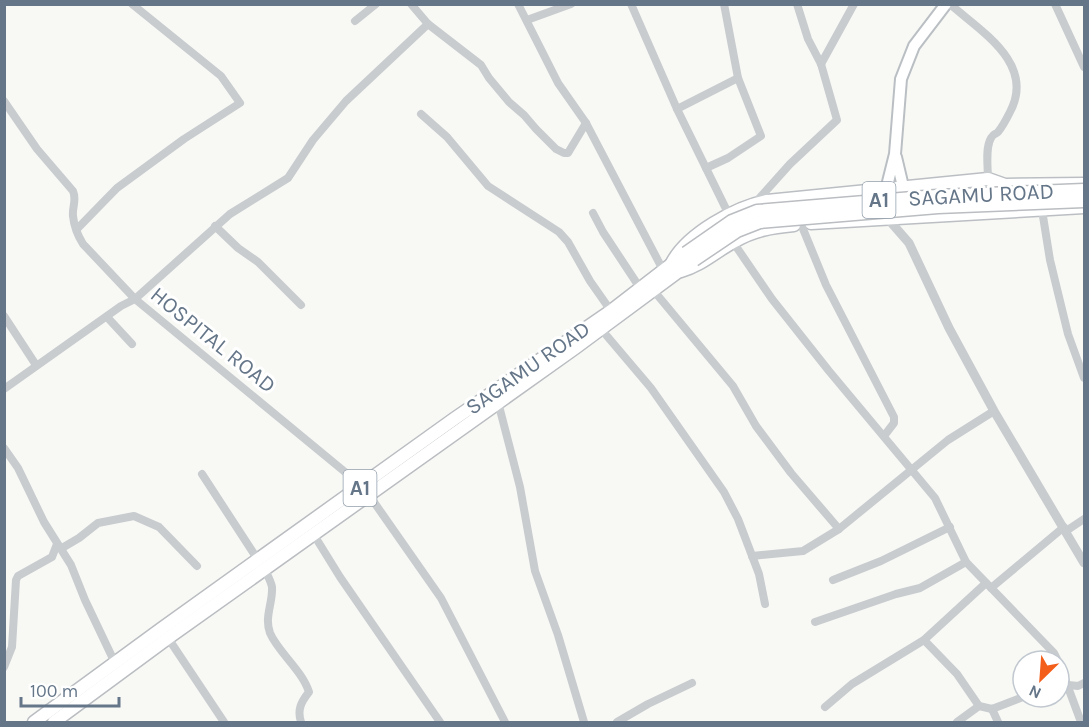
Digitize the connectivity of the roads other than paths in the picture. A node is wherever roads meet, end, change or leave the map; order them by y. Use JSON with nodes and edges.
{"nodes":[{"id":1,"x":132,"y":4,"type":"edge"},
{"id":2,"x":376,"y":4,"type":"edge"},
{"id":3,"x":411,"y":4,"type":"edge"},
{"id":4,"x":518,"y":4,"type":"edge"},
{"id":5,"x":571,"y":4,"type":"edge"},
{"id":6,"x":631,"y":4,"type":"edge"},
{"id":7,"x":724,"y":4,"type":"edge"},
{"id":8,"x":797,"y":4,"type":"edge"},
{"id":9,"x":854,"y":4,"type":"edge"},
{"id":10,"x":948,"y":4,"type":"edge"},
{"id":11,"x":1055,"y":4,"type":"edge"},
{"id":12,"x":527,"y":20,"type":"junction"},
{"id":13,"x":355,"y":21,"type":"dead end"},
{"id":14,"x":428,"y":24,"type":"junction"},
{"id":15,"x":820,"y":64,"type":"junction"},
{"id":16,"x":1084,"y":67,"type":"edge"},
{"id":17,"x":738,"y":78,"type":"junction"},
{"id":18,"x":4,"y":100,"type":"edge"},
{"id":19,"x":677,"y":109,"type":"junction"},
{"id":20,"x":421,"y":114,"type":"dead end"},
{"id":21,"x":586,"y":123,"type":"junction"},
{"id":22,"x":895,"y":154,"type":"junction"},
{"id":23,"x":706,"y":168,"type":"junction"},
{"id":24,"x":988,"y":179,"type":"junction"},
{"id":25,"x":1084,"y":184,"type":"edge"},
{"id":26,"x":905,"y":189,"type":"junction"},
{"id":27,"x":886,"y":190,"type":"junction"},
{"id":28,"x":1084,"y":190,"type":"edge"},
{"id":29,"x":1084,"y":201,"type":"edge"},
{"id":30,"x":754,"y":203,"type":"junction"},
{"id":31,"x":1084,"y":207,"type":"edge"},
{"id":32,"x":1042,"y":210,"type":"junction"},
{"id":33,"x":593,"y":213,"type":"dead end"},
{"id":34,"x":729,"y":215,"type":"junction"},
{"id":35,"x":905,"y":218,"type":"junction"},
{"id":36,"x":888,"y":219,"type":"junction"},
{"id":37,"x":801,"y":224,"type":"junction"},
{"id":38,"x":215,"y":226,"type":"junction"},
{"id":39,"x":77,"y":229,"type":"junction"},
{"id":40,"x":901,"y":235,"type":"junction"},
{"id":41,"x":733,"y":242,"type":"junction"},
{"id":42,"x":690,"y":257,"type":"junction"},
{"id":43,"x":672,"y":268,"type":"junction"},
{"id":44,"x":640,"y":288,"type":"junction"},
{"id":45,"x":654,"y":291,"type":"junction"},
{"id":46,"x":135,"y":299,"type":"junction"},
{"id":47,"x":301,"y":305,"type":"dead end"},
{"id":48,"x":611,"y":311,"type":"junction"},
{"id":49,"x":4,"y":316,"type":"edge"},
{"id":50,"x":107,"y":316,"type":"junction"},
{"id":51,"x":601,"y":329,"type":"junction"},
{"id":52,"x":132,"y":344,"type":"dead end"},
{"id":53,"x":36,"y":365,"type":"junction"},
{"id":54,"x":1084,"y":378,"type":"edge"},
{"id":55,"x":4,"y":389,"type":"edge"},
{"id":56,"x":498,"y":402,"type":"junction"},
{"id":57,"x":994,"y":411,"type":"junction"},
{"id":58,"x":884,"y":436,"type":"junction"},
{"id":59,"x":4,"y":448,"type":"edge"},
{"id":60,"x":912,"y":471,"type":"junction"},
{"id":61,"x":202,"y":474,"type":"dead end"},
{"id":62,"x":365,"y":491,"type":"junction"},
{"id":63,"x":1084,"y":519,"type":"edge"},
{"id":64,"x":950,"y":527,"type":"junction"},
{"id":65,"x":840,"y":529,"type":"junction"},
{"id":66,"x":1065,"y":529,"type":"junction"},
{"id":67,"x":314,"y":535,"type":"junction"},
{"id":68,"x":60,"y":546,"type":"junction"},
{"id":69,"x":752,"y":556,"type":"junction"},
{"id":70,"x":52,"y":557,"type":"junction"},
{"id":71,"x":966,"y":562,"type":"junction"},
{"id":72,"x":1084,"y":563,"type":"edge"},
{"id":73,"x":71,"y":565,"type":"junction"},
{"id":74,"x":262,"y":565,"type":"junction"},
{"id":75,"x":197,"y":566,"type":"dead end"},
{"id":76,"x":832,"y":580,"type":"dead end"},
{"id":77,"x":988,"y":586,"type":"junction"},
{"id":78,"x":765,"y":604,"type":"dead end"},
{"id":79,"x":815,"y":622,"type":"dead end"},
{"id":80,"x":168,"y":638,"type":"junction"},
{"id":81,"x":924,"y":640,"type":"junction"},
{"id":82,"x":1050,"y":649,"type":"edge"},
{"id":83,"x":115,"y":663,"type":"junction"},
{"id":84,"x":4,"y":667,"type":"edge"},
{"id":85,"x":692,"y":683,"type":"dead end"},
{"id":86,"x":1071,"y":694,"type":"edge"},
{"id":87,"x":1011,"y":702,"type":"edge"},
{"id":88,"x":979,"y":706,"type":"junction"},
{"id":89,"x":825,"y":707,"type":"dead end"},
{"id":90,"x":992,"y":709,"type":"junction"},
{"id":91,"x":70,"y":718,"type":"edge"},
{"id":92,"x":34,"y":723,"type":"edge"},
{"id":93,"x":54,"y":723,"type":"edge"},
{"id":94,"x":224,"y":723,"type":"edge"},
{"id":95,"x":301,"y":723,"type":"edge"},
{"id":96,"x":441,"y":723,"type":"edge"},
{"id":97,"x":505,"y":723,"type":"edge"},
{"id":98,"x":584,"y":723,"type":"edge"},
{"id":99,"x":617,"y":723,"type":"edge"},
{"id":100,"x":957,"y":723,"type":"edge"},
{"id":101,"x":998,"y":723,"type":"edge"},
{"id":102,"x":1081,"y":723,"type":"edge"}],
"edges":[{"from":1,"to":39,"type":"street"},
{"from":2,"to":13,"type":"street"},
{"from":3,"to":14,"type":"street"},
{"from":4,"to":12,"type":"street"},
{"from":5,"to":12,"type":"street"},
{"from":6,"to":19,"type":"street"},
{"from":7,"to":17,"type":"street"},
{"from":8,"to":15,"type":"street"},
{"from":9,"to":15,"type":"street"},
{"from":10,"to":22,"type":"main road"},
{"from":10,"to":24,"type":"street"},
{"from":11,"to":16,"type":"street"},
{"from":12,"to":21,"type":"street"},
{"from":14,"to":21,"type":"street"},
{"from":14,"to":38,"type":"street"},
{"from":15,"to":30,"type":"street"},
{"from":17,"to":19,"type":"street"},
{"from":17,"to":23,"type":"street"},
{"from":18,"to":39,"type":"street"},
{"from":19,"to":23,"type":"street"},
{"from":20,"to":48,"type":"street"},
{"from":21,"to":43,"type":"street"},
{"from":22,"to":26,"type":"main road"},
{"from":22,"to":27,"type":"main road"},
{"from":23,"to":34,"type":"street"},
{"from":24,"to":25,"type":"main road"},
{"from":24,"to":26,"type":"main road"},
{"from":26,"to":27,"type":"main road"},
{"from":26,"to":35,"type":"main road"},
{"from":27,"to":30,"type":"main road"},
{"from":27,"to":36,"type":"main road"},
{"from":28,"to":42,"type":"main road","name":"SAGAMU ROAD","number":"A1","bridge":true},
{"from":29,"to":42,"type":"main road","name":"SAGAMU ROAD","number":"A1","bridge":true},
{"from":30,"to":34,"type":"main road"},
{"from":31,"to":32,"type":"main road"},
{"from":32,"to":35,"type":"main road"},
{"from":32,"to":54,"type":"street"},
{"from":33,"to":44,"type":"street"},
{"from":34,"to":43,"type":"main road"},
{"from":35,"to":36,"type":"main road"},
{"from":35,"to":40,"type":"street"},
{"from":36,"to":37,"type":"main road"},
{"from":36,"to":40,"type":"street"},
{"from":37,"to":41,"type":"main road"},
{"from":37,"to":58,"type":"street"},
{"from":38,"to":46,"type":"street"},
{"from":38,"to":47,"type":"street"},
{"from":39,"to":46,"type":"street"},
{"from":40,"to":57,"type":"street"},
{"from":41,"to":43,"type":"main road"},
{"from":41,"to":58,"type":"street"},
{"from":42,"to":43,"type":"main road","name":"SAGAMU ROAD","number":"A1"},
{"from":43,"to":44,"type":"main road","name":"SAGAMU ROAD","number":"A1"},
{"from":43,"to":45,"type":"main road","name":"SAGAMU ROAD","number":"A1"},
{"from":44,"to":48,"type":"main road","name":"SAGAMU ROAD","number":"A1"},
{"from":45,"to":51,"type":"main road","name":"SAGAMU ROAD","number":"A1"},
{"from":45,"to":65,"type":"street"},
{"from":46,"to":50,"type":"street","name":"HOSPITAL ROAD"},
{"from":46,"to":62,"type":"street","name":"HOSPITAL ROAD"},
{"from":48,"to":62,"type":"main road","name":"SAGAMU ROAD","number":"A1"},
{"from":49,"to":53,"type":"street"},
{"from":50,"to":52,"type":"street"},
{"from":50,"to":53,"type":"street","name":"HOSPITAL ROAD"},
{"from":51,"to":56,"type":"main road","name":"SAGAMU ROAD","number":"A1"},
{"from":51,"to":69,"type":"street"},
{"from":53,"to":55,"type":"street","name":"HOSPITAL ROAD"},
{"from":56,"to":62,"type":"main road","name":"SAGAMU ROAD","number":"A1"},
{"from":56,"to":98,"type":"street"},
{"from":57,"to":60,"type":"street"},
{"from":57,"to":66,"type":"street"},
{"from":58,"to":60,"type":"street"},
{"from":59,"to":68,"type":"street"},
{"from":60,"to":64,"type":"street"},
{"from":60,"to":65,"type":"street"},
{"from":61,"to":74,"type":"street"},
{"from":62,"to":67,"type":"main road","name":"SAGAMU ROAD","number":"A1"},
{"from":62,"to":74,"type":"main road","name":"SAGAMU ROAD","number":"A1"},
{"from":62,"to":97,"type":"street","name":"HOSPITAL ROAD"},
{"from":63,"to":66,"type":"street"},
{"from":64,"to":71,"type":"street"},
{"from":64,"to":76,"type":"street"},
{"from":65,"to":69,"type":"street"},
{"from":66,"to":72,"type":"street"},
{"from":66,"to":77,"type":"street"},
{"from":67,"to":74,"type":"main road","name":"SAGAMU ROAD","number":"A1"},
{"from":67,"to":96,"type":"street"},
{"from":68,"to":70,"type":"street"},
{"from":68,"to":73,"type":"street"},
{"from":68,"to":75,"type":"street"},
{"from":69,"to":78,"type":"street"},
{"from":70,"to":73,"type":"street"},
{"from":70,"to":84,"type":"street"},
{"from":71,"to":77,"type":"street"},
{"from":71,"to":79,"type":"street"},
{"from":73,"to":83,"type":"street"},
{"from":74,"to":80,"type":"main road","name":"SAGAMU ROAD","number":"A1"},
{"from":74,"to":83,"type":"main road","name":"SAGAMU ROAD","number":"A1"},
{"from":74,"to":95,"type":"street"},
{"from":77,"to":81,"type":"street"},
{"from":77,"to":82,"type":"street"},
{"from":80,"to":91,"type":"main road","name":"SAGAMU ROAD","number":"A1"},
{"from":80,"to":94,"type":"street"},
{"from":81,"to":88,"type":"street"},
{"from":81,"to":89,"type":"street"},
{"from":83,"to":92,"type":"main road","name":"SAGAMU ROAD","number":"A1"},
{"from":85,"to":99,"type":"street"},
{"from":86,"to":102,"type":"street"},
{"from":87,"to":90,"type":"street"},
{"from":88,"to":90,"type":"street"},
{"from":88,"to":100,"type":"street"},
{"from":90,"to":101,"type":"street"},
{"from":91,"to":93,"type":"main road","name":"SAGAMU ROAD","number":"A1"}]}
